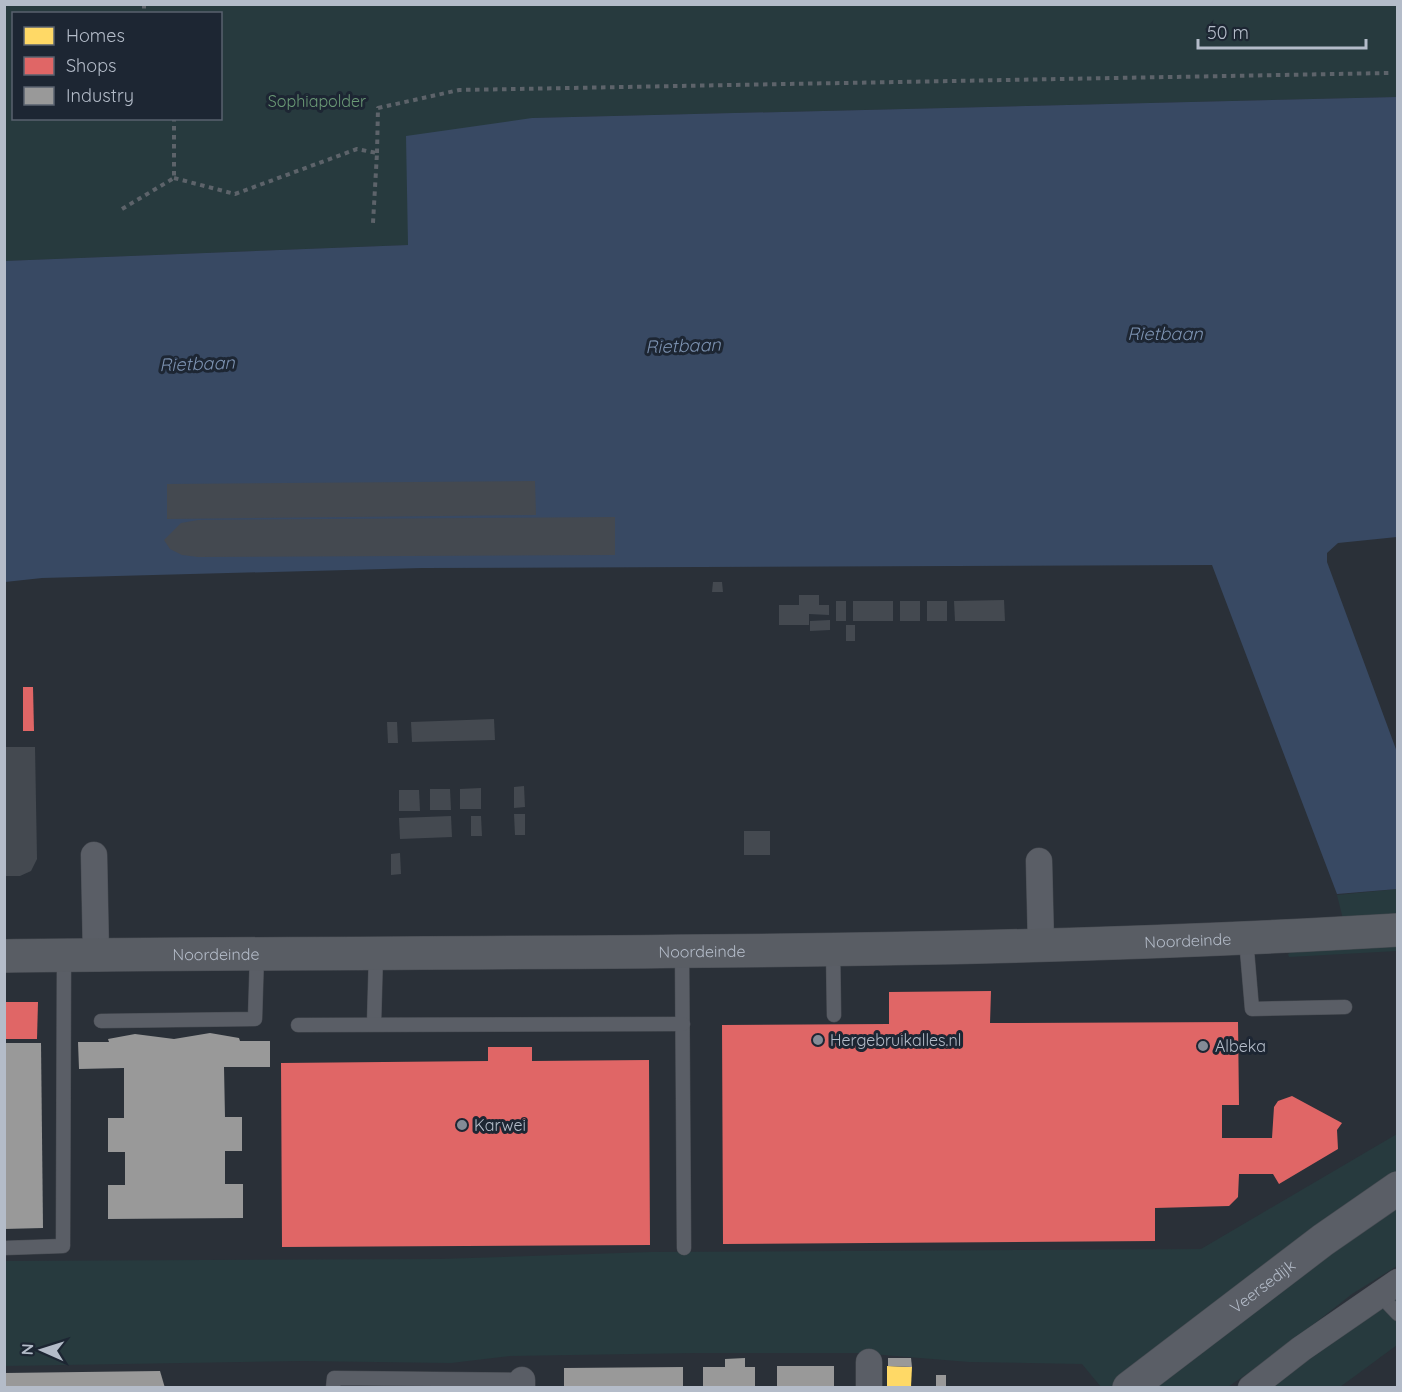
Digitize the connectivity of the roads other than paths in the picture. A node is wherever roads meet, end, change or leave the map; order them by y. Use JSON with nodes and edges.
{"nodes":[{"id":1,"x":94,"y":855,"type":"dead end"},
{"id":2,"x":1039,"y":861,"type":"dead end"},
{"id":3,"x":1398,"y":930,"type":"edge"},
{"id":4,"x":1246,"y":939,"type":"junction"},
{"id":5,"x":1041,"y":945,"type":"junction"},
{"id":6,"x":833,"y":948,"type":"junction"},
{"id":7,"x":682,"y":951,"type":"junction"},
{"id":8,"x":376,"y":953,"type":"junction"},
{"id":9,"x":256,"y":954,"type":"junction"},
{"id":10,"x":64,"y":955,"type":"junction"},
{"id":11,"x":96,"y":955,"type":"junction"},
{"id":12,"x":4,"y":956,"type":"edge"},
{"id":13,"x":1345,"y":1007,"type":"dead end"},
{"id":14,"x":834,"y":1015,"type":"dead end"},
{"id":15,"x":101,"y":1021,"type":"dead end"},
{"id":16,"x":374,"y":1024,"type":"junction"},
{"id":17,"x":683,"y":1024,"type":"junction"},
{"id":18,"x":298,"y":1025,"type":"dead end"},
{"id":19,"x":1398,"y":1188,"type":"edge"},
{"id":20,"x":4,"y":1248,"type":"edge"},
{"id":21,"x":684,"y":1248,"type":"dead end"},
{"id":22,"x":1388,"y":1288,"type":"edge"},
{"id":23,"x":1398,"y":1314,"type":"edge"},
{"id":24,"x":869,"y":1362,"type":"dead end"},
{"id":25,"x":522,"y":1384,"type":"edge"},
{"id":26,"x":333,"y":1388,"type":"edge"},
{"id":27,"x":869,"y":1388,"type":"edge"},
{"id":28,"x":1129,"y":1388,"type":"edge"},
{"id":29,"x":1251,"y":1388,"type":"edge"}],
"edges":[{"from":1,"to":11,"type":"street"},
{"from":2,"to":5,"type":"street"},
{"from":3,"to":4,"type":"main road","name":"Noordeinde"},
{"from":4,"to":5,"type":"main road","name":"Noordeinde"},
{"from":4,"to":13,"type":"lane"},
{"from":5,"to":6,"type":"main road","name":"Noordeinde"},
{"from":6,"to":7,"type":"main road","name":"Noordeinde"},
{"from":6,"to":14,"type":"lane"},
{"from":7,"to":8,"type":"main road","name":"Noordeinde"},
{"from":7,"to":17,"type":"lane"},
{"from":8,"to":9,"type":"main road","name":"Noordeinde"},
{"from":8,"to":16,"type":"lane"},
{"from":9,"to":11,"type":"main road","name":"Noordeinde"},
{"from":9,"to":15,"type":"lane"},
{"from":10,"to":11,"type":"main road","name":"Noordeinde"},
{"from":10,"to":12,"type":"main road","name":"Noordeinde"},
{"from":10,"to":20,"type":"lane"},
{"from":16,"to":17,"type":"lane"},
{"from":16,"to":18,"type":"lane"},
{"from":17,"to":21,"type":"lane"},
{"from":19,"to":28,"type":"street","name":"Veersedijk"},
{"from":22,"to":23,"type":"lane"},
{"from":22,"to":29,"type":"street"},
{"from":24,"to":27,"type":"street"},
{"from":25,"to":26,"type":"lane"}]}
